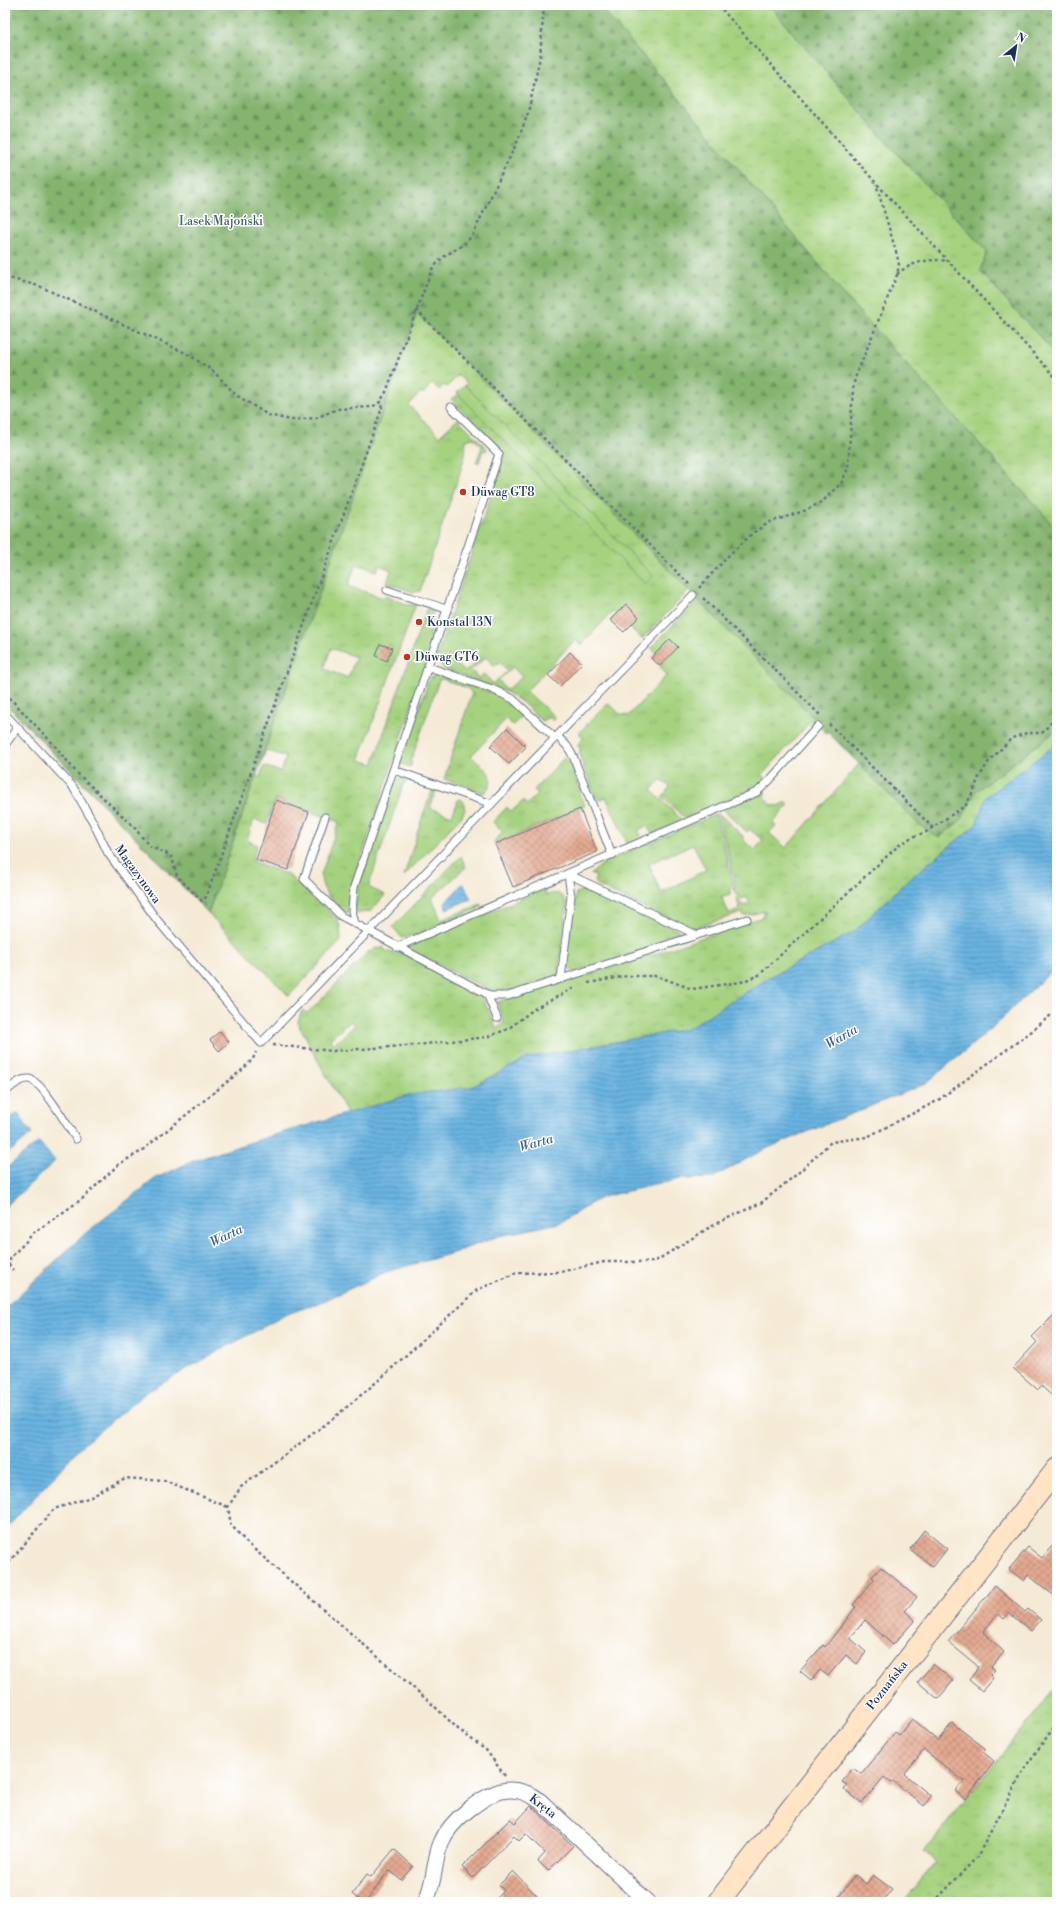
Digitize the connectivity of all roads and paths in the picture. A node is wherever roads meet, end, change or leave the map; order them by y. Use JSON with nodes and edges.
{"nodes":[{"id":1,"x":544,"y":5,"type":"edge"},
{"id":2,"x":718,"y":5,"type":"edge"},
{"id":3,"x":876,"y":183,"type":"junction"},
{"id":4,"x":948,"y":261,"type":"junction"},
{"id":5,"x":897,"y":275,"type":"junction"},
{"id":6,"x":5,"y":277,"type":"edge"},
{"id":7,"x":416,"y":310,"type":"junction"},
{"id":8,"x":1057,"y":379,"type":"edge"},
{"id":9,"x":380,"y":402,"type":"junction"},
{"id":10,"x":451,"y":407,"type":"dead end"},
{"id":11,"x":709,"y":578,"type":"dead end"},
{"id":12,"x":387,"y":590,"type":"dead end"},
{"id":13,"x":695,"y":593,"type":"joint"},
{"id":14,"x":702,"y":597,"type":"dead end"},
{"id":15,"x":448,"y":610,"type":"junction"},
{"id":16,"x":429,"y":667,"type":"junction"},
{"id":17,"x":5,"y":693,"type":"edge"},
{"id":18,"x":5,"y":714,"type":"edge"},
{"id":19,"x":818,"y":726,"type":"dead end"},
{"id":20,"x":17,"y":728,"type":"junction"},
{"id":21,"x":556,"y":737,"type":"junction"},
{"id":22,"x":5,"y":745,"type":"edge"},
{"id":23,"x":394,"y":770,"type":"junction"},
{"id":24,"x":492,"y":804,"type":"junction"},
{"id":25,"x":325,"y":817,"type":"dead end"},
{"id":26,"x":933,"y":828,"type":"dead end"},
{"id":27,"x":612,"y":855,"type":"junction"},
{"id":28,"x":568,"y":874,"type":"junction"},
{"id":29,"x":747,"y":919,"type":"dead end"},
{"id":30,"x":355,"y":924,"type":"junction"},
{"id":31,"x":368,"y":931,"type":"junction"},
{"id":32,"x":697,"y":935,"type":"junction"},
{"id":33,"x":397,"y":947,"type":"junction"},
{"id":34,"x":561,"y":979,"type":"junction"},
{"id":35,"x":490,"y":996,"type":"junction"},
{"id":36,"x":1057,"y":1010,"type":"edge"},
{"id":37,"x":497,"y":1018,"type":"dead end"},
{"id":38,"x":261,"y":1043,"type":"junction"},
{"id":39,"x":5,"y":1092,"type":"edge"},
{"id":40,"x":76,"y":1140,"type":"dead end"},
{"id":41,"x":5,"y":1259,"type":"edge"},
{"id":42,"x":7,"y":1262,"type":"junction"},
{"id":43,"x":13,"y":1270,"type":"dead end"},
{"id":44,"x":5,"y":1272,"type":"edge"},
{"id":45,"x":1057,"y":1469,"type":"edge"},
{"id":46,"x":228,"y":1507,"type":"junction"},
{"id":47,"x":5,"y":1567,"type":"edge"},
{"id":48,"x":1057,"y":1723,"type":"edge"},
{"id":49,"x":511,"y":1790,"type":"junction"},
{"id":50,"x":425,"y":1902,"type":"edge"},
{"id":51,"x":648,"y":1902,"type":"edge"},
{"id":52,"x":718,"y":1902,"type":"edge"},
{"id":53,"x":934,"y":1902,"type":"edge"}],
"edges":[{"from":1,"to":7,"type":"path"},
{"from":2,"to":3,"type":"path"},
{"from":3,"to":4,"type":"path"},
{"from":3,"to":5,"type":"path"},
{"from":4,"to":5,"type":"path"},
{"from":4,"to":8,"type":"path"},
{"from":5,"to":11,"type":"path"},
{"from":6,"to":9,"type":"path"},
{"from":7,"to":9,"type":"path"},
{"from":7,"to":13,"type":"path"},
{"from":9,"to":17,"type":"path"},
{"from":10,"to":15,"type":"lane"},
{"from":12,"to":15,"type":"lane"},
{"from":13,"to":21,"type":"lane"},
{"from":14,"to":26,"type":"path"},
{"from":15,"to":16,"type":"lane"},
{"from":16,"to":21,"type":"lane"},
{"from":16,"to":23,"type":"lane"},
{"from":18,"to":20,"type":"lane","name":"Magazynowa"},
{"from":19,"to":27,"type":"lane"},
{"from":20,"to":22,"type":"lane"},
{"from":20,"to":38,"type":"lane","name":"Magazynowa"},
{"from":21,"to":24,"type":"lane"},
{"from":21,"to":27,"type":"lane"},
{"from":23,"to":24,"type":"lane"},
{"from":23,"to":30,"type":"lane"},
{"from":24,"to":31,"type":"lane"},
{"from":25,"to":30,"type":"lane"},
{"from":27,"to":28,"type":"lane"},
{"from":28,"to":32,"type":"lane"},
{"from":28,"to":33,"type":"lane"},
{"from":28,"to":34,"type":"lane"},
{"from":29,"to":32,"type":"lane"},
{"from":30,"to":31,"type":"lane"},
{"from":31,"to":33,"type":"lane"},
{"from":31,"to":38,"type":"lane"},
{"from":32,"to":34,"type":"lane"},
{"from":33,"to":35,"type":"lane"},
{"from":34,"to":35,"type":"lane"},
{"from":35,"to":37,"type":"lane"},
{"from":36,"to":46,"type":"path"},
{"from":38,"to":42,"type":"path"},
{"from":39,"to":40,"type":"lane"},
{"from":41,"to":42,"type":"path"},
{"from":42,"to":43,"type":"path"},
{"from":42,"to":44,"type":"path"},
{"from":45,"to":52,"type":"street","name":"Poznańska"},
{"from":46,"to":47,"type":"path"},
{"from":46,"to":49,"type":"path"},
{"from":48,"to":53,"type":"path"},
{"from":49,"to":50,"type":"street","name":"Kręta"},
{"from":49,"to":51,"type":"street","name":"Kręta"}]}
